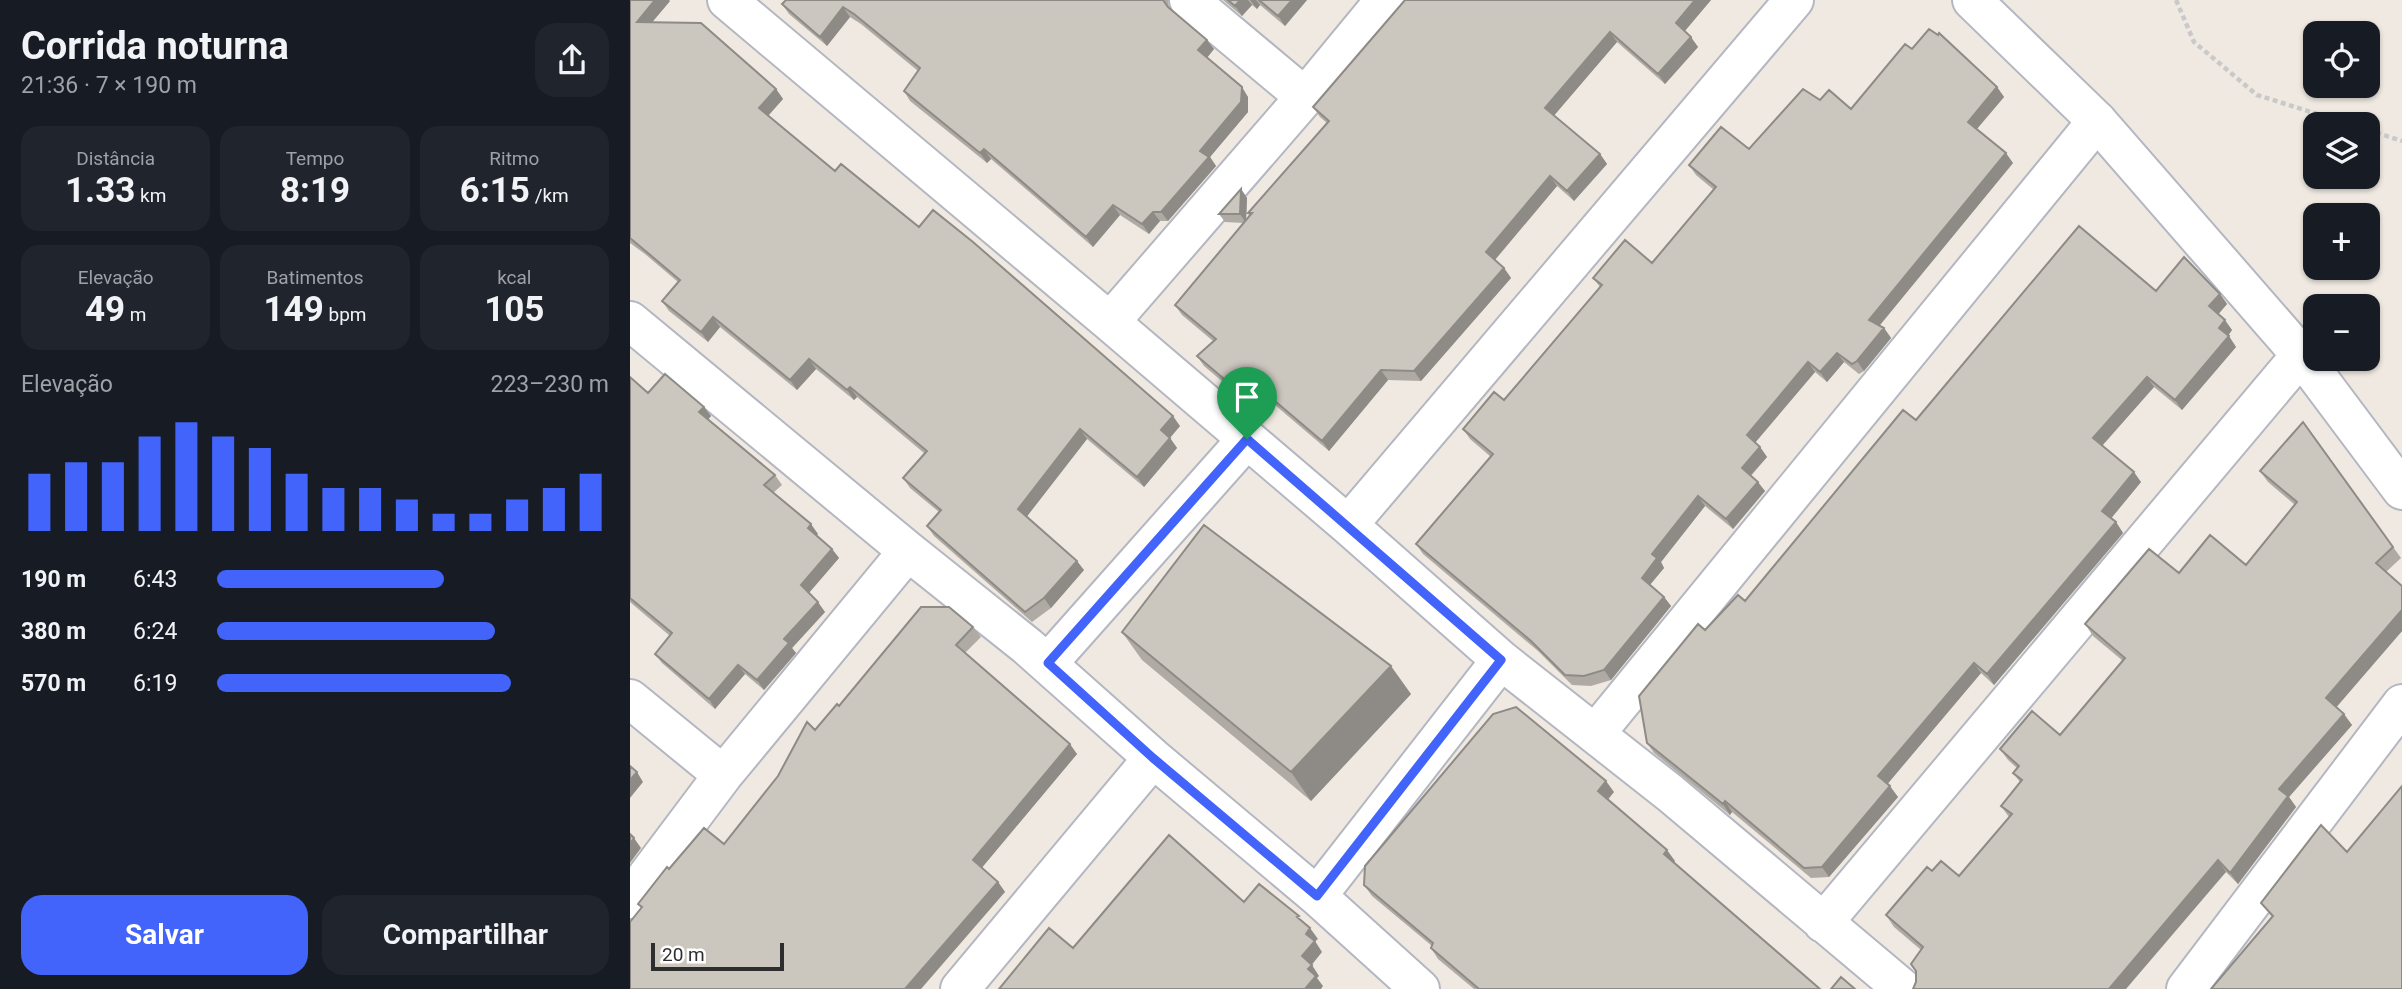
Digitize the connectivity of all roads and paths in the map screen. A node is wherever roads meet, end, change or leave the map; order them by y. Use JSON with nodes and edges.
{"nodes":[{"id":1,"x":727,"y":0,"type":"edge"},
{"id":2,"x":1189,"y":0,"type":"edge"},
{"id":3,"x":1385,"y":0,"type":"edge"},
{"id":4,"x":1794,"y":0,"type":"edge"},
{"id":5,"x":1972,"y":0,"type":"edge"},
{"id":6,"x":2176,"y":0,"type":"edge"},
{"id":7,"x":1305,"y":97,"type":"junction"},
{"id":8,"x":2311,"y":112,"type":"edge"},
{"id":9,"x":2097,"y":121,"type":"junction"},
{"id":10,"x":2380,"y":134,"type":"edge"},
{"id":11,"x":2402,"y":141,"type":"edge"},
{"id":12,"x":630,"y":321,"type":"edge"},
{"id":13,"x":1110,"y":322,"type":"junction"},
{"id":14,"x":2301,"y":355,"type":"junction"},
{"id":15,"x":1247,"y":439,"type":"junction"},
{"id":16,"x":2402,"y":490,"type":"edge"},
{"id":17,"x":1348,"y":525,"type":"junction"},
{"id":18,"x":908,"y":551,"type":"junction"},
{"id":19,"x":1501,"y":660,"type":"junction"},
{"id":20,"x":1048,"y":663,"type":"junction"},
{"id":21,"x":630,"y":699,"type":"edge"},
{"id":22,"x":2402,"y":704,"type":"edge"},
{"id":23,"x":1595,"y":734,"type":"junction"},
{"id":24,"x":1153,"y":758,"type":"junction"},
{"id":25,"x":723,"y":775,"type":"junction"},
{"id":26,"x":1317,"y":896,"type":"junction"},
{"id":27,"x":630,"y":898,"type":"edge"},
{"id":28,"x":1823,"y":923,"type":"junction"},
{"id":29,"x":1396,"y":982,"type":"edge"},
{"id":30,"x":960,"y":989,"type":"edge"},
{"id":31,"x":1903,"y":989,"type":"edge"},
{"id":32,"x":2186,"y":989,"type":"edge"}],
"edges":[{"from":1,"to":13,"type":"street"},
{"from":2,"to":7,"type":"street"},
{"from":3,"to":7,"type":"street"},
{"from":4,"to":17,"type":"street"},
{"from":5,"to":9,"type":"street"},
{"from":6,"to":8,"type":"path"},
{"from":7,"to":13,"type":"street"},
{"from":9,"to":14,"type":"street"},
{"from":9,"to":23,"type":"street"},
{"from":10,"to":11,"type":"path"},
{"from":12,"to":18,"type":"street"},
{"from":13,"to":15,"type":"street"},
{"from":14,"to":16,"type":"street"},
{"from":14,"to":28,"type":"street"},
{"from":15,"to":17,"type":"street"},
{"from":15,"to":20,"type":"street"},
{"from":17,"to":19,"type":"street"},
{"from":18,"to":20,"type":"street"},
{"from":18,"to":25,"type":"street"},
{"from":19,"to":23,"type":"street"},
{"from":19,"to":26,"type":"street"},
{"from":20,"to":24,"type":"street"},
{"from":21,"to":25,"type":"street"},
{"from":22,"to":32,"type":"street"},
{"from":23,"to":28,"type":"street"},
{"from":24,"to":26,"type":"street"},
{"from":24,"to":30,"type":"street"},
{"from":25,"to":27,"type":"street"},
{"from":26,"to":29,"type":"street"},
{"from":28,"to":31,"type":"street"}]}
